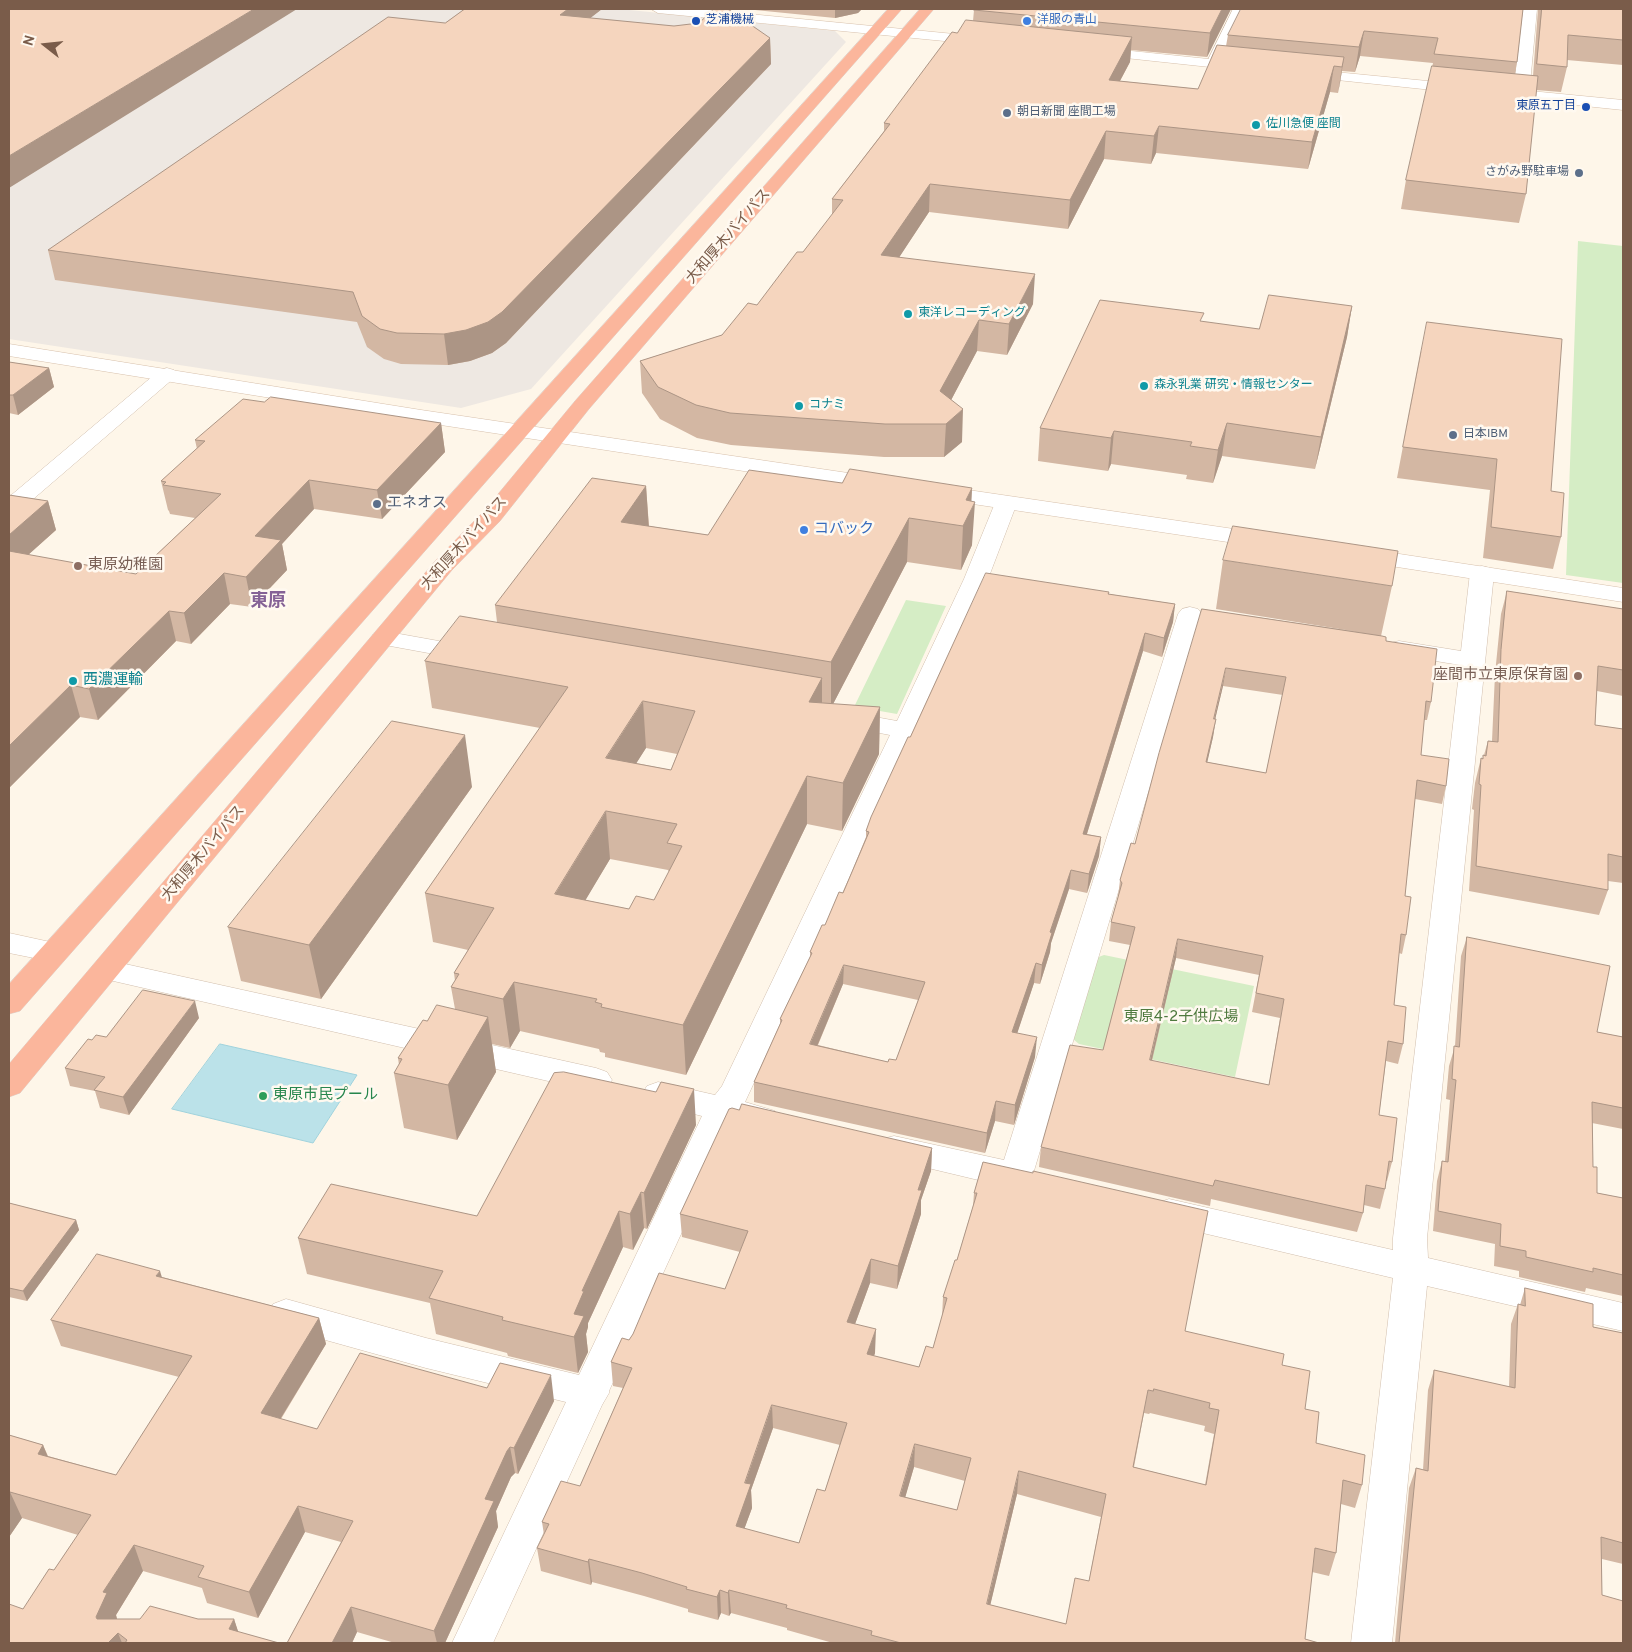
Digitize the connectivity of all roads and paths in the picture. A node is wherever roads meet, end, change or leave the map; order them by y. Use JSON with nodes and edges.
{"nodes":[{"id":1,"x":658,"y":9,"type":"edge"},
{"id":2,"x":895,"y":9,"type":"edge"},
{"id":3,"x":927,"y":9,"type":"edge"},
{"id":4,"x":1240,"y":9,"type":"edge"},
{"id":5,"x":1530,"y":9,"type":"edge"},
{"id":6,"x":876,"y":30,"type":"junction"},
{"id":7,"x":906,"y":33,"type":"junction"},
{"id":8,"x":1000,"y":42,"type":"edge"},
{"id":9,"x":1078,"y":50,"type":"edge"},
{"id":10,"x":1213,"y":64,"type":"junction"},
{"id":11,"x":1263,"y":68,"type":"edge"},
{"id":12,"x":1292,"y":72,"type":"edge"},
{"id":13,"x":1521,"y":95,"type":"junction"},
{"id":14,"x":1623,"y":105,"type":"edge"},
{"id":15,"x":9,"y":350,"type":"edge"},
{"id":16,"x":167,"y":374,"type":"junction"},
{"id":17,"x":518,"y":430,"type":"junction"},
{"id":18,"x":557,"y":436,"type":"junction"},
{"id":19,"x":1006,"y":503,"type":"junction"},
{"id":20,"x":9,"y":508,"type":"edge"},
{"id":21,"x":1288,"y":544,"type":"edge"},
{"id":22,"x":1336,"y":552,"type":"edge"},
{"id":23,"x":1482,"y":573,"type":"junction"},
{"id":24,"x":1623,"y":596,"type":"edge"},
{"id":25,"x":1190,"y":614,"type":"dead end"},
{"id":26,"x":383,"y":638,"type":"junction"},
{"id":27,"x":1375,"y":644,"type":"edge"},
{"id":28,"x":493,"y":658,"type":"edge"},
{"id":29,"x":1472,"y":660,"type":"junction"},
{"id":30,"x":817,"y":715,"type":"edge"},
{"id":31,"x":905,"y":730,"type":"junction"},
{"id":32,"x":9,"y":943,"type":"edge"},
{"id":33,"x":54,"y":952,"type":"junction"},
{"id":34,"x":107,"y":970,"type":"junction"},
{"id":35,"x":9,"y":1003,"type":"edge"},
{"id":36,"x":9,"y":1085,"type":"edge"},
{"id":37,"x":722,"y":1109,"type":"junction"},
{"id":38,"x":789,"y":1124,"type":"edge"},
{"id":39,"x":865,"y":1141,"type":"edge"},
{"id":40,"x":1141,"y":1205,"type":"edge"},
{"id":41,"x":1411,"y":1268,"type":"junction"},
{"id":42,"x":259,"y":1307,"type":"edge"},
{"id":43,"x":1623,"y":1317,"type":"edge"},
{"id":44,"x":591,"y":1393,"type":"junction"},
{"id":45,"x":472,"y":1643,"type":"edge"},
{"id":46,"x":1371,"y":1643,"type":"edge"}],
"edges":[{"from":1,"to":6,"type":"street"},
{"from":2,"to":6,"type":"highway","name":"大和厚木バイパス"},
{"from":3,"to":7,"type":"highway","name":"大和厚木バイパス"},
{"from":4,"to":10,"type":"street"},
{"from":5,"to":13,"type":"street"},
{"from":6,"to":7,"type":"street"},
{"from":6,"to":17,"type":"highway","name":"大和厚木バイパス"},
{"from":7,"to":8,"type":"street"},
{"from":7,"to":18,"type":"highway","name":"大和厚木バイパス"},
{"from":9,"to":10,"type":"street"},
{"from":10,"to":11,"type":"street"},
{"from":12,"to":13,"type":"street"},
{"from":13,"to":14,"type":"street"},
{"from":15,"to":16,"type":"street"},
{"from":16,"to":17,"type":"street"},
{"from":16,"to":20,"type":"street"},
{"from":17,"to":18,"type":"street"},
{"from":17,"to":33,"type":"highway","name":"大和厚木バイパス"},
{"from":18,"to":19,"type":"street"},
{"from":18,"to":26,"type":"highway","name":"大和厚木バイパス"},
{"from":19,"to":21,"type":"street"},
{"from":19,"to":31,"type":"street"},
{"from":22,"to":23,"type":"street"},
{"from":23,"to":24,"type":"street"},
{"from":23,"to":29,"type":"street"},
{"from":25,"to":39,"type":"street"},
{"from":26,"to":28,"type":"street"},
{"from":26,"to":34,"type":"highway","name":"大和厚木バイパス"},
{"from":27,"to":29,"type":"street"},
{"from":29,"to":41,"type":"street"},
{"from":30,"to":31,"type":"street"},
{"from":31,"to":37,"type":"street"},
{"from":32,"to":33,"type":"street"},
{"from":33,"to":35,"type":"highway","name":"大和厚木バイパス"},
{"from":34,"to":36,"type":"highway","name":"大和厚木バイパス"},
{"from":34,"to":37,"type":"street"},
{"from":37,"to":38,"type":"street"},
{"from":37,"to":44,"type":"street"},
{"from":40,"to":41,"type":"street"},
{"from":41,"to":43,"type":"street"},
{"from":41,"to":46,"type":"street"},
{"from":42,"to":44,"type":"street"},
{"from":44,"to":45,"type":"street"}]}
